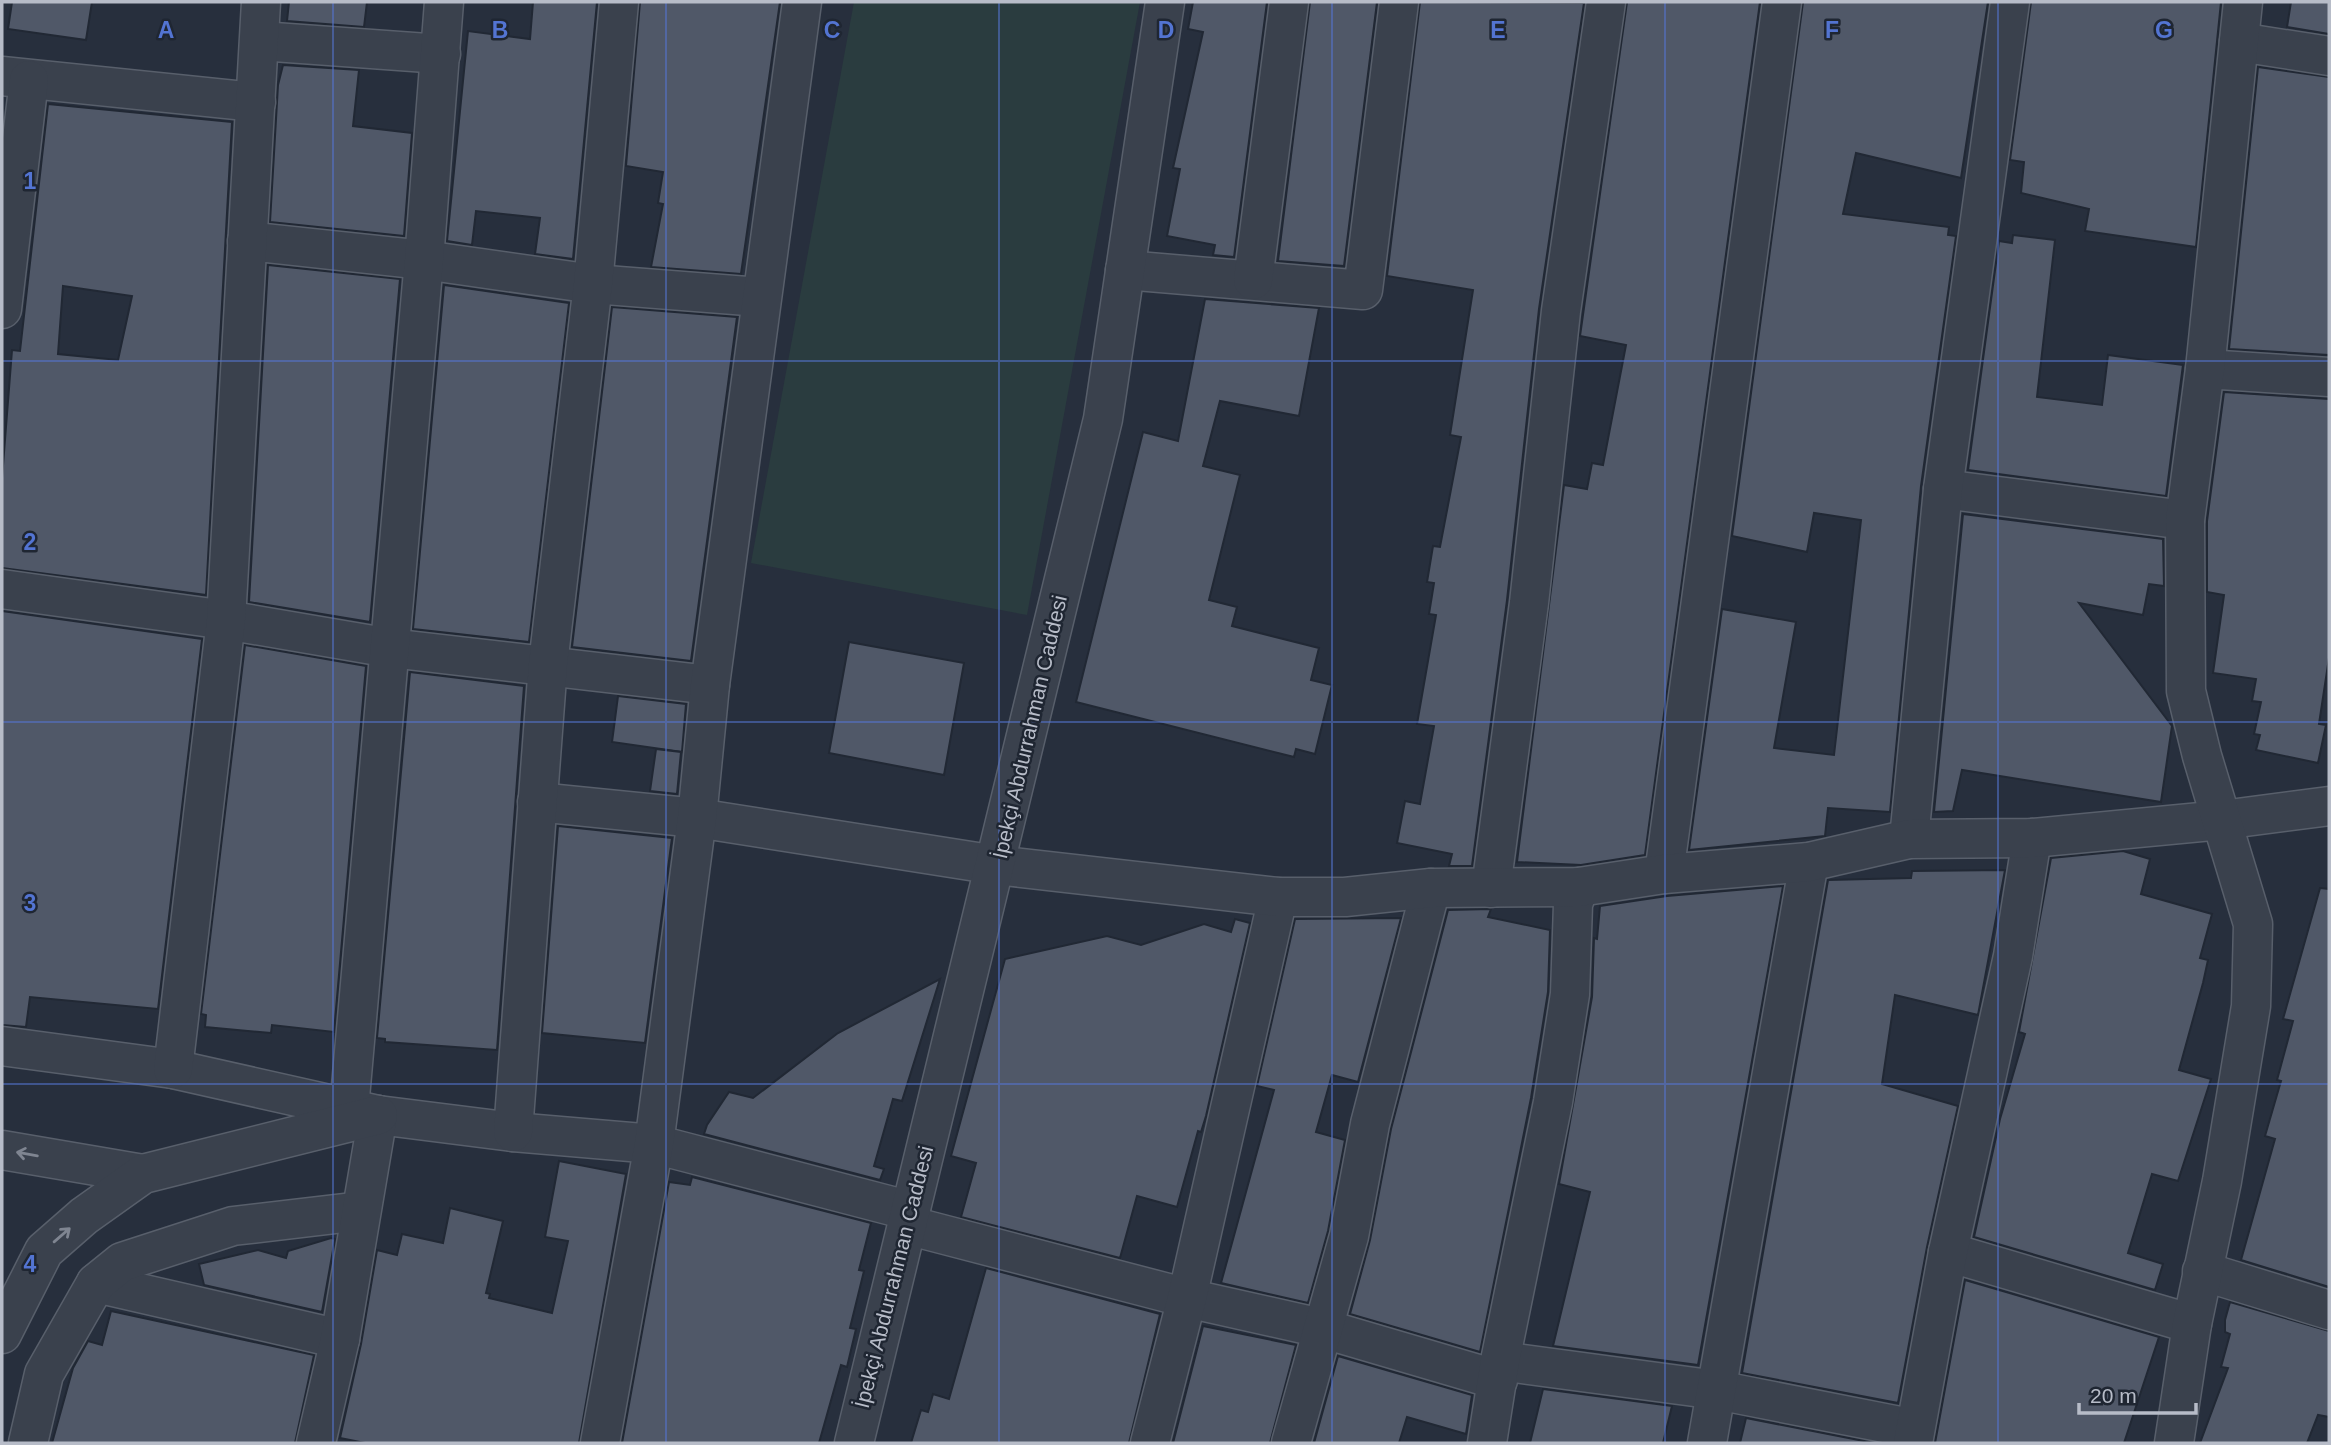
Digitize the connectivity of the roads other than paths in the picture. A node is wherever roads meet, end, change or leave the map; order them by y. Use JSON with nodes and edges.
{"nodes":[{"id":1,"x":261,"y":2,"type":"edge"},
{"id":2,"x":444,"y":2,"type":"edge"},
{"id":3,"x":619,"y":2,"type":"edge"},
{"id":4,"x":802,"y":2,"type":"edge"},
{"id":5,"x":1165,"y":2,"type":"edge"},
{"id":6,"x":1289,"y":2,"type":"edge"},
{"id":7,"x":1399,"y":2,"type":"edge"},
{"id":8,"x":1606,"y":2,"type":"edge"},
{"id":9,"x":1782,"y":2,"type":"edge"},
{"id":10,"x":2010,"y":2,"type":"edge"},
{"id":11,"x":2244,"y":2,"type":"edge"},
{"id":12,"x":260,"y":41,"type":"junction"},
{"id":13,"x":2239,"y":43,"type":"junction"},
{"id":14,"x":441,"y":54,"type":"junction"},
{"id":15,"x":2329,"y":56,"type":"edge"},
{"id":16,"x":16,"y":78,"type":"edge"},
{"id":17,"x":256,"y":102,"type":"junction"},
{"id":18,"x":247,"y":241,"type":"junction"},
{"id":19,"x":424,"y":260,"type":"junction"},
{"id":20,"x":1125,"y":270,"type":"junction"},
{"id":21,"x":1252,"y":280,"type":"junction"},
{"id":22,"x":593,"y":284,"type":"junction"},
{"id":23,"x":760,"y":298,"type":"junction"},
{"id":24,"x":2,"y":309,"type":"edge"},
{"id":25,"x":2205,"y":369,"type":"junction"},
{"id":26,"x":2329,"y":377,"type":"edge"},
{"id":27,"x":1943,"y":489,"type":"junction"},
{"id":28,"x":2185,"y":520,"type":"junction"},
{"id":29,"x":2,"y":589,"type":"edge"},
{"id":30,"x":226,"y":620,"type":"junction"},
{"id":31,"x":390,"y":648,"type":"junction"},
{"id":32,"x":548,"y":664,"type":"junction"},
{"id":33,"x":710,"y":685,"type":"junction"},
{"id":34,"x":537,"y":802,"type":"junction"},
{"id":35,"x":2329,"y":804,"type":"edge"},
{"id":36,"x":697,"y":818,"type":"junction"},
{"id":37,"x":2222,"y":820,"type":"junction"},
{"id":38,"x":2032,"y":838,"type":"junction"},
{"id":39,"x":1909,"y":839,"type":"junction"},
{"id":40,"x":1809,"y":862,"type":"junction"},
{"id":41,"x":996,"y":865,"type":"junction"},
{"id":42,"x":1664,"y":874,"type":"junction"},
{"id":43,"x":1579,"y":887,"type":"junction"},
{"id":44,"x":1431,"y":888,"type":"junction"},
{"id":45,"x":1491,"y":888,"type":"junction"},
{"id":46,"x":1278,"y":897,"type":"junction"},
{"id":47,"x":2,"y":1046,"type":"edge"},
{"id":48,"x":173,"y":1069,"type":"junction"},
{"id":49,"x":363,"y":1112,"type":"junction"},
{"id":50,"x":513,"y":1132,"type":"junction"},
{"id":51,"x":654,"y":1144,"type":"junction"},
{"id":52,"x":2,"y":1150,"type":"edge"},
{"id":53,"x":143,"y":1174,"type":"junction"},
{"id":54,"x":361,"y":1211,"type":"junction"},
{"id":55,"x":909,"y":1218,"type":"junction"},
{"id":56,"x":1948,"y":1252,"type":"junction"},
{"id":57,"x":2202,"y":1271,"type":"junction"},
{"id":58,"x":96,"y":1283,"type":"junction"},
{"id":59,"x":1187,"y":1298,"type":"junction"},
{"id":60,"x":2329,"y":1310,"type":"edge"},
{"id":61,"x":2192,"y":1324,"type":"junction"},
{"id":62,"x":1321,"y":1328,"type":"junction"},
{"id":63,"x":2,"y":1334,"type":"edge"},
{"id":64,"x":340,"y":1339,"type":"junction"},
{"id":65,"x":1499,"y":1371,"type":"junction"},
{"id":66,"x":1717,"y":1390,"type":"junction"},
{"id":67,"x":1914,"y":1436,"type":"edge"},
{"id":68,"x":28,"y":1443,"type":"edge"},
{"id":69,"x":316,"y":1443,"type":"edge"},
{"id":70,"x":600,"y":1443,"type":"edge"},
{"id":71,"x":854,"y":1443,"type":"edge"},
{"id":72,"x":1150,"y":1443,"type":"edge"},
{"id":73,"x":1291,"y":1443,"type":"edge"},
{"id":74,"x":1488,"y":1443,"type":"edge"},
{"id":75,"x":1707,"y":1443,"type":"edge"},
{"id":76,"x":2174,"y":1443,"type":"edge"}],
"edges":[{"from":1,"to":12,"type":"street"},
{"from":2,"to":14,"type":"street"},
{"from":3,"to":22,"type":"street"},
{"from":4,"to":23,"type":"street"},
{"from":5,"to":20,"type":"street","name":"İpekçi Abdurrahman Caddesi"},
{"from":6,"to":21,"type":"street"},
{"from":7,"to":21,"type":"street"},
{"from":8,"to":45,"type":"street"},
{"from":9,"to":42,"type":"street"},
{"from":10,"to":27,"type":"street"},
{"from":11,"to":13,"type":"street"},
{"from":12,"to":14,"type":"street"},
{"from":12,"to":17,"type":"street"},
{"from":13,"to":15,"type":"street"},
{"from":13,"to":25,"type":"street"},
{"from":14,"to":19,"type":"street"},
{"from":16,"to":17,"type":"street"},
{"from":16,"to":24,"type":"street"},
{"from":17,"to":18,"type":"street"},
{"from":18,"to":19,"type":"street"},
{"from":18,"to":30,"type":"street"},
{"from":19,"to":22,"type":"street"},
{"from":19,"to":31,"type":"street"},
{"from":20,"to":21,"type":"street"},
{"from":20,"to":41,"type":"street","name":"İpekçi Abdurrahman Caddesi"},
{"from":22,"to":23,"type":"street"},
{"from":22,"to":32,"type":"street"},
{"from":23,"to":33,"type":"street"},
{"from":25,"to":26,"type":"street"},
{"from":25,"to":28,"type":"street"},
{"from":27,"to":28,"type":"street"},
{"from":27,"to":39,"type":"street"},
{"from":28,"to":37,"type":"street"},
{"from":29,"to":30,"type":"street"},
{"from":30,"to":31,"type":"street"},
{"from":30,"to":48,"type":"street"},
{"from":31,"to":32,"type":"street"},
{"from":31,"to":49,"type":"street"},
{"from":32,"to":33,"type":"street"},
{"from":32,"to":34,"type":"street"},
{"from":33,"to":36,"type":"street"},
{"from":34,"to":36,"type":"street"},
{"from":34,"to":50,"type":"street"},
{"from":35,"to":37,"type":"street"},
{"from":36,"to":41,"type":"street"},
{"from":36,"to":51,"type":"street"},
{"from":37,"to":38,"type":"street"},
{"from":37,"to":57,"type":"street"},
{"from":38,"to":39,"type":"street"},
{"from":38,"to":56,"type":"street"},
{"from":39,"to":40,"type":"street"},
{"from":40,"to":42,"type":"street"},
{"from":40,"to":66,"type":"street"},
{"from":41,"to":46,"type":"street"},
{"from":41,"to":55,"type":"street","name":"İpekçi Abdurrahman Caddesi"},
{"from":42,"to":43,"type":"street"},
{"from":43,"to":45,"type":"street"},
{"from":43,"to":65,"type":"street"},
{"from":44,"to":45,"type":"street"},
{"from":44,"to":46,"type":"street"},
{"from":44,"to":62,"type":"street"},
{"from":46,"to":59,"type":"street"},
{"from":47,"to":48,"type":"street"},
{"from":48,"to":49,"type":"street"},
{"from":49,"to":50,"type":"street"},
{"from":49,"to":53,"type":"street"},
{"from":49,"to":54,"type":"street"},
{"from":50,"to":51,"type":"street"},
{"from":51,"to":55,"type":"street"},
{"from":51,"to":70,"type":"street"},
{"from":53,"to":52,"type":"street","one_way":true},
{"from":63,"to":53,"type":"street","one_way":true},
{"from":54,"to":58,"type":"street"},
{"from":54,"to":64,"type":"street"},
{"from":55,"to":59,"type":"street"},
{"from":55,"to":71,"type":"street","name":"İpekçi Abdurrahman Caddesi"},
{"from":56,"to":61,"type":"street"},
{"from":56,"to":67,"type":"street"},
{"from":57,"to":60,"type":"street"},
{"from":57,"to":61,"type":"street"},
{"from":58,"to":64,"type":"street"},
{"from":58,"to":68,"type":"street"},
{"from":59,"to":62,"type":"street"},
{"from":59,"to":72,"type":"street"},
{"from":61,"to":76,"type":"street"},
{"from":62,"to":65,"type":"street"},
{"from":62,"to":73,"type":"street"},
{"from":64,"to":69,"type":"street"},
{"from":65,"to":66,"type":"street"},
{"from":65,"to":74,"type":"street"},
{"from":66,"to":67,"type":"street"},
{"from":66,"to":75,"type":"street"}]}
